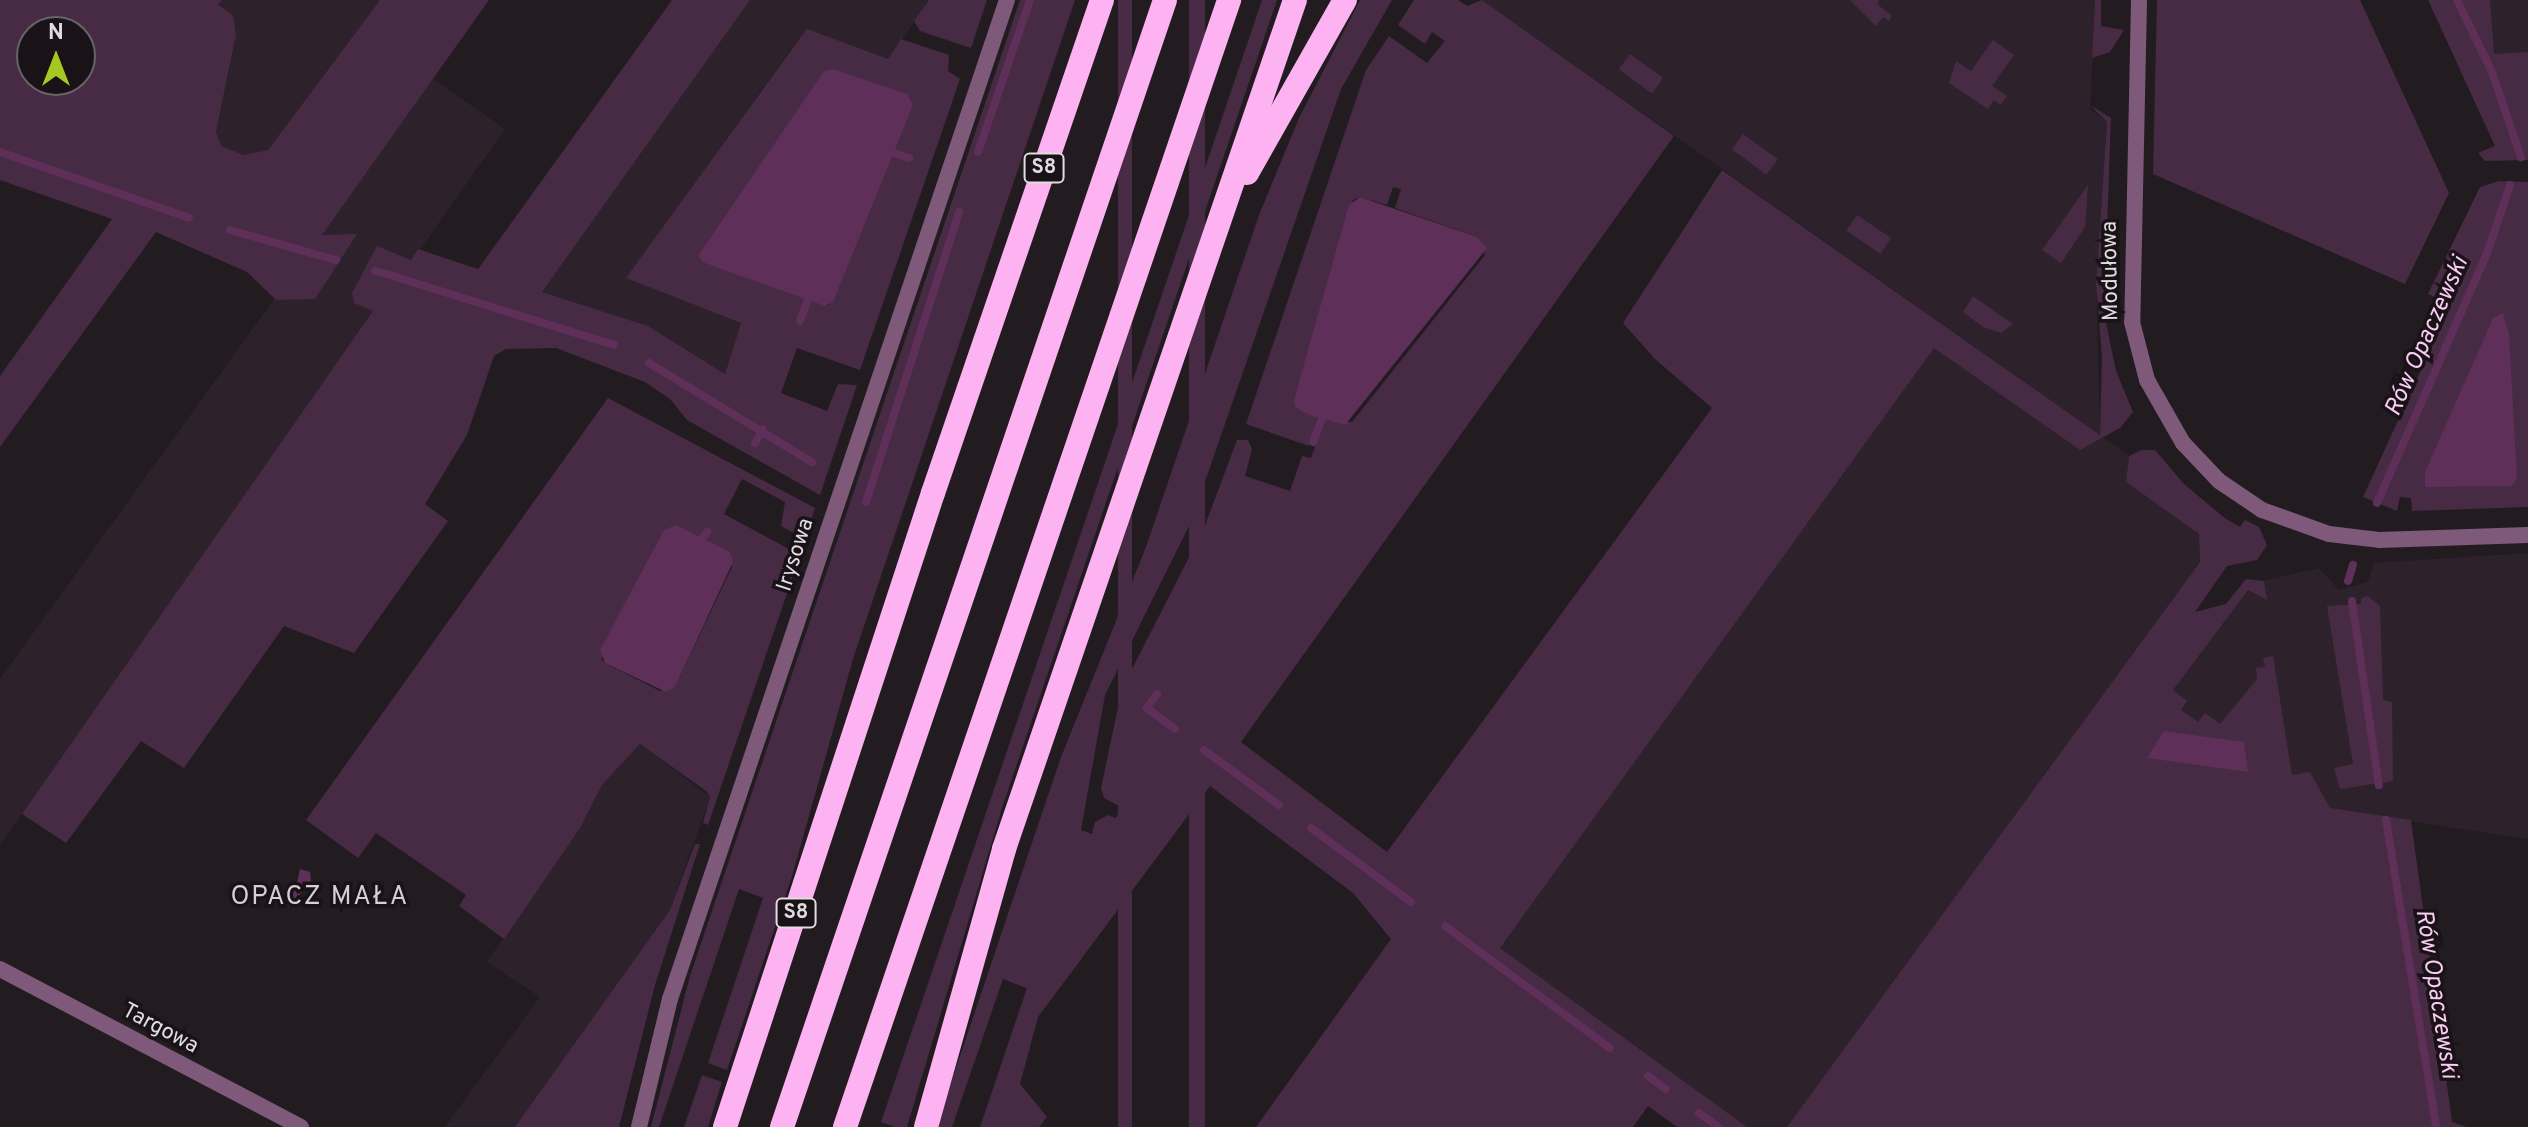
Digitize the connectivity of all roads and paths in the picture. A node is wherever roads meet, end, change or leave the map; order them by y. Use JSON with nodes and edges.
{"nodes":[{"id":1,"x":1007,"y":0,"type":"edge"},
{"id":2,"x":1095,"y":0,"type":"edge"},
{"id":3,"x":1102,"y":0,"type":"edge"},
{"id":4,"x":1165,"y":0,"type":"edge"},
{"id":5,"x":1229,"y":0,"type":"edge"},
{"id":6,"x":1295,"y":0,"type":"edge"},
{"id":7,"x":1345,"y":0,"type":"edge"},
{"id":8,"x":2139,"y":1,"type":"edge"},
{"id":9,"x":1088,"y":37,"type":"junction"},
{"id":10,"x":1216,"y":227,"type":"junction"},
{"id":11,"x":2528,"y":535,"type":"edge"},
{"id":12,"x":0,"y":969,"type":"edge"},
{"id":13,"x":301,"y":1127,"type":"edge"},
{"id":14,"x":639,"y":1127,"type":"edge"},
{"id":15,"x":725,"y":1127,"type":"edge"},
{"id":16,"x":782,"y":1127,"type":"edge"},
{"id":17,"x":845,"y":1127,"type":"edge"},
{"id":18,"x":926,"y":1127,"type":"edge"}],
"edges":[{"from":1,"to":14,"type":"street","name":"Irysowa"},
{"from":2,"to":9,"type":"highway","number":"S8"},
{"from":3,"to":9,"type":"highway"},
{"from":4,"to":16,"type":"highway"},
{"from":5,"to":17,"type":"highway"},
{"from":6,"to":10,"type":"highway"},
{"from":7,"to":10,"type":"highway"},
{"from":8,"to":11,"type":"street","name":"Modułowa"},
{"from":9,"to":15,"type":"highway","number":"S8"},
{"from":10,"to":18,"type":"highway"},
{"from":12,"to":13,"type":"street","name":"Targowa"}]}
